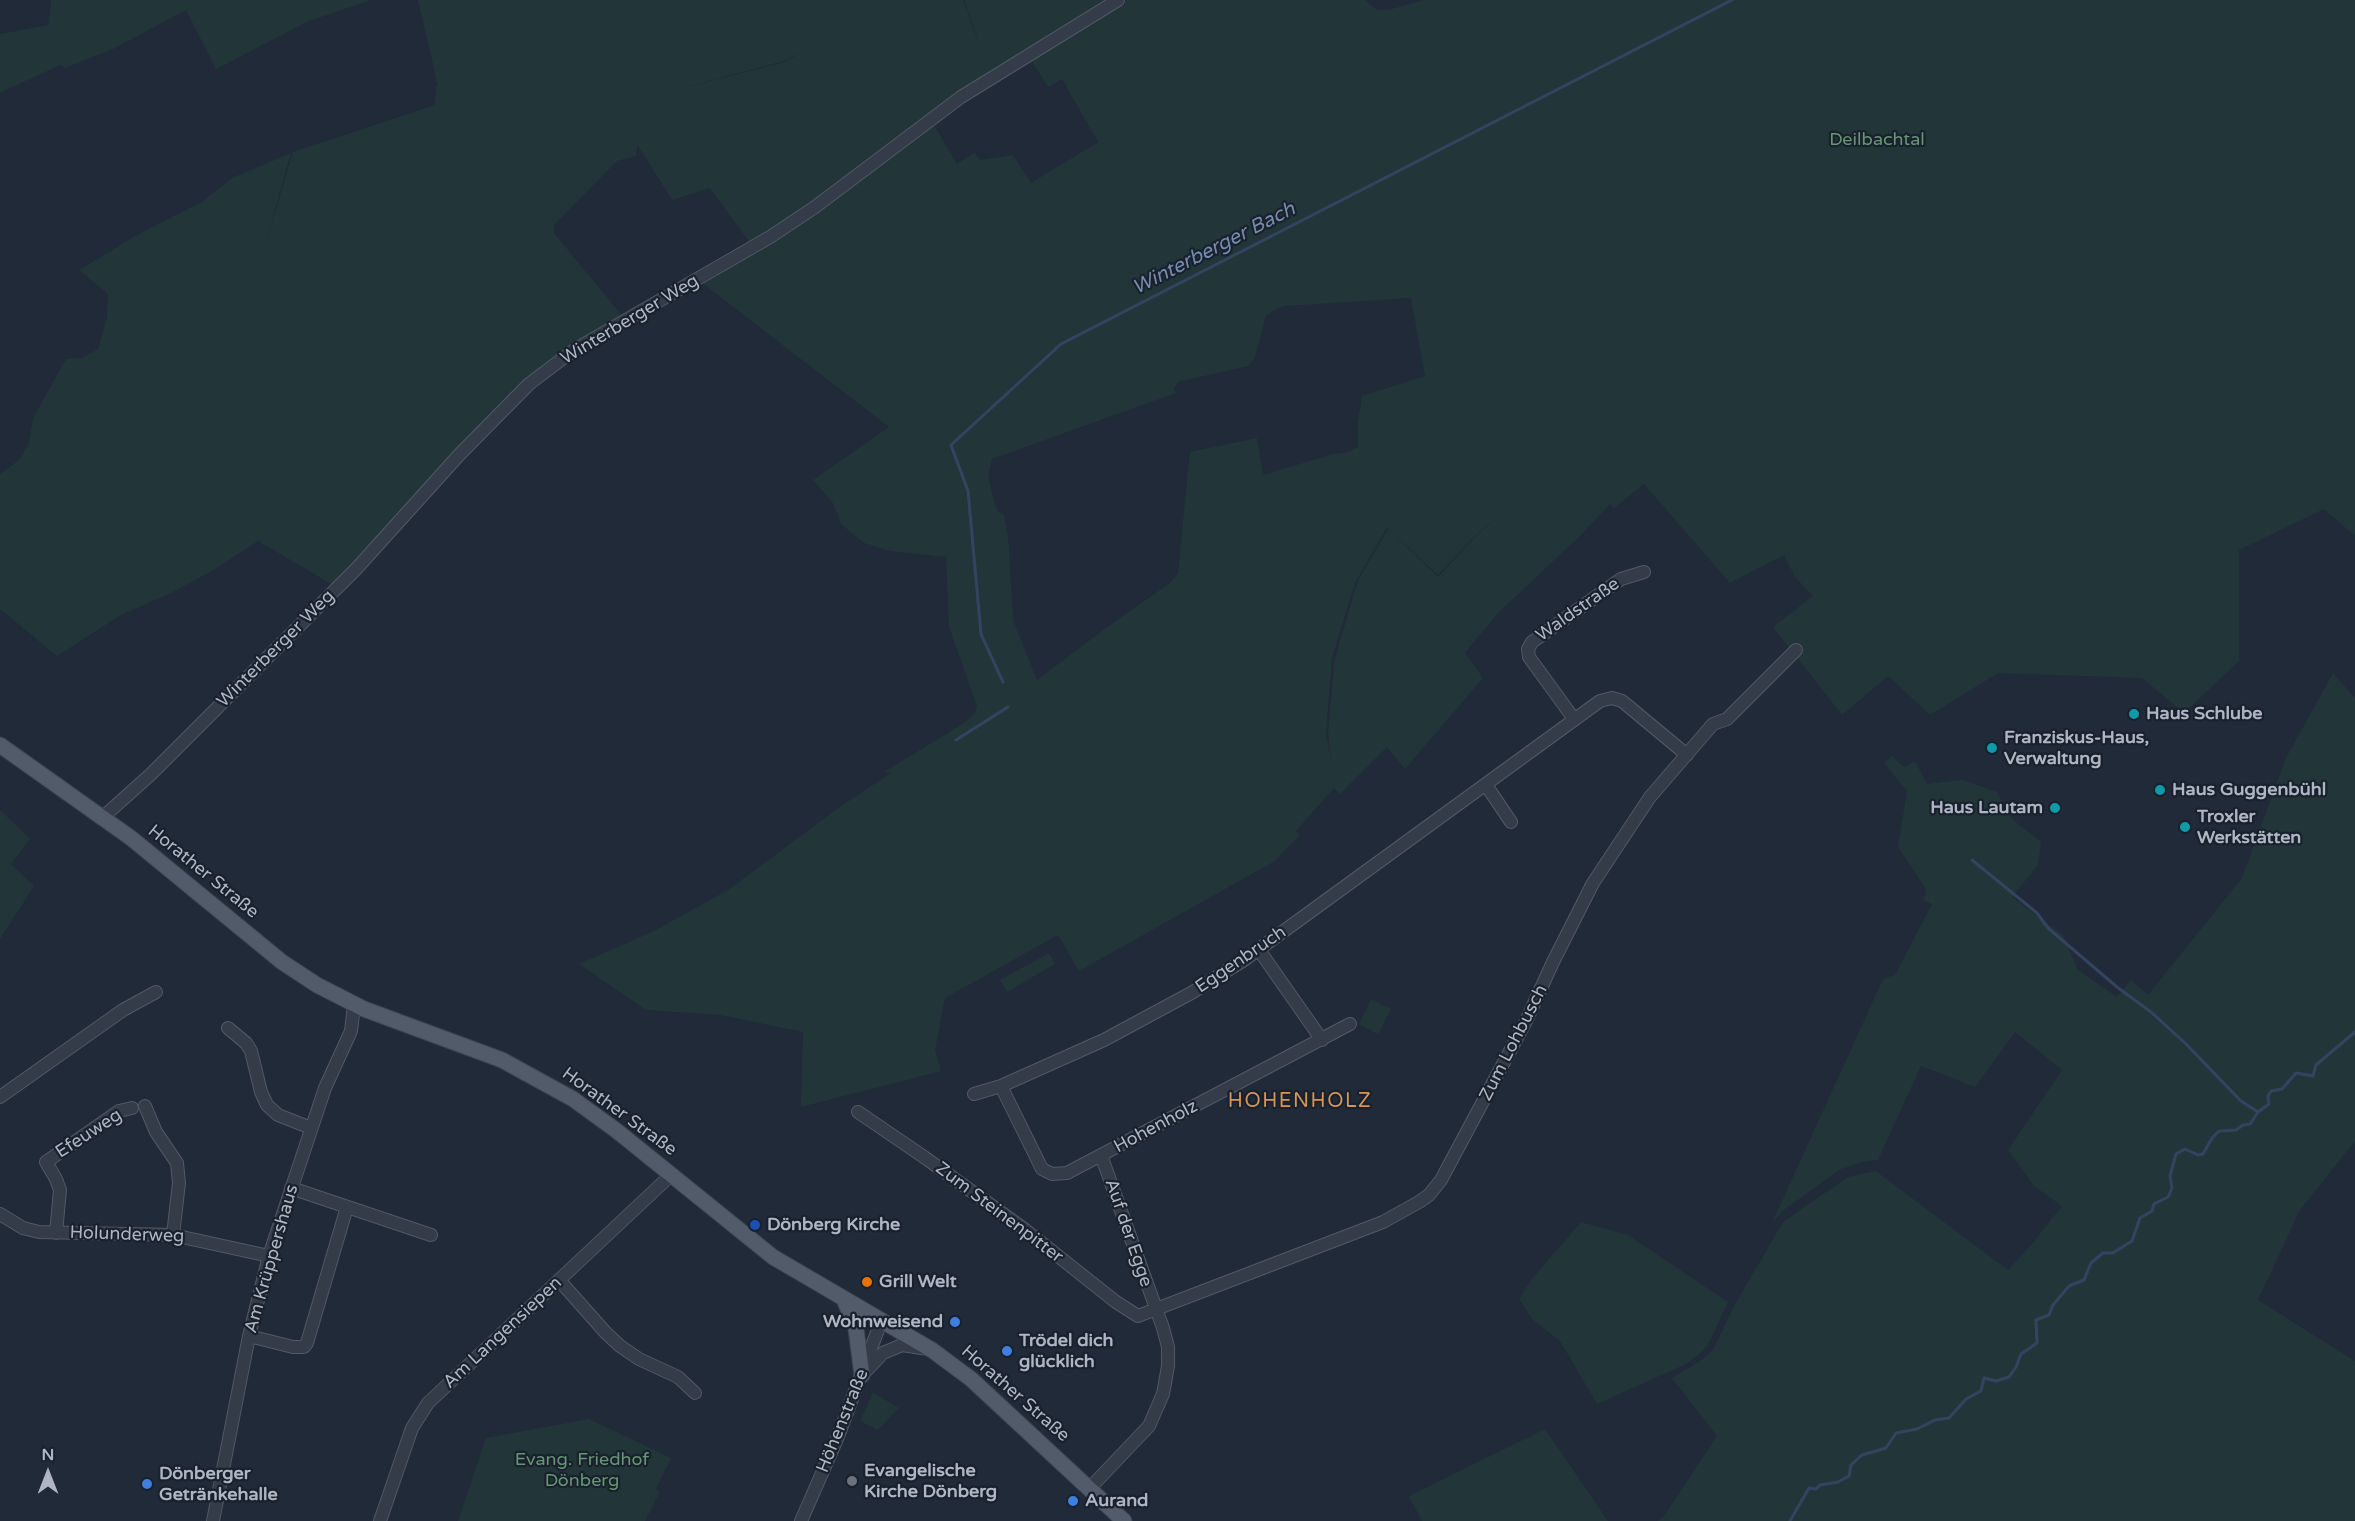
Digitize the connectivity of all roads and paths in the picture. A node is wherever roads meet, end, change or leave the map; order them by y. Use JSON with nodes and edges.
{"nodes":[{"id":1,"x":1118,"y":0,"type":"edge"},
{"id":2,"x":1644,"y":572,"type":"dead end"},
{"id":3,"x":1796,"y":650,"type":"dead end"},
{"id":4,"x":1574,"y":719,"type":"junction"},
{"id":5,"x":0,"y":745,"type":"edge"},
{"id":6,"x":1687,"y":755,"type":"junction"},
{"id":7,"x":1486,"y":785,"type":"junction"},
{"id":8,"x":102,"y":818,"type":"junction"},
{"id":9,"x":1511,"y":822,"type":"dead end"},
{"id":10,"x":1259,"y":950,"type":"junction"},
{"id":11,"x":156,"y":992,"type":"dead end"},
{"id":12,"x":354,"y":1005,"type":"junction"},
{"id":13,"x":1350,"y":1024,"type":"dead end"},
{"id":14,"x":228,"y":1028,"type":"dead end"},
{"id":15,"x":1322,"y":1040,"type":"junction"},
{"id":16,"x":1000,"y":1086,"type":"junction"},
{"id":17,"x":974,"y":1094,"type":"dead end"},
{"id":18,"x":0,"y":1097,"type":"edge"},
{"id":19,"x":146,"y":1106,"type":"dead end"},
{"id":20,"x":132,"y":1108,"type":"dead end"},
{"id":21,"x":858,"y":1112,"type":"dead end"},
{"id":22,"x":311,"y":1128,"type":"junction"},
{"id":23,"x":1101,"y":1155,"type":"junction"},
{"id":24,"x":46,"y":1162,"type":"joint"},
{"id":25,"x":671,"y":1175,"type":"junction"},
{"id":26,"x":291,"y":1188,"type":"junction"},
{"id":27,"x":347,"y":1207,"type":"junction"},
{"id":28,"x":0,"y":1214,"type":"edge"},
{"id":29,"x":56,"y":1233,"type":"junction"},
{"id":30,"x":173,"y":1235,"type":"junction"},
{"id":31,"x":431,"y":1235,"type":"dead end"},
{"id":32,"x":268,"y":1256,"type":"junction"},
{"id":33,"x":559,"y":1280,"type":"junction"},
{"id":34,"x":844,"y":1299,"type":"junction"},
{"id":35,"x":1155,"y":1311,"type":"junction"},
{"id":36,"x":1138,"y":1316,"type":"joint"},
{"id":37,"x":882,"y":1319,"type":"junction"},
{"id":38,"x":249,"y":1336,"type":"junction"},
{"id":39,"x":932,"y":1350,"type":"junction"},
{"id":40,"x":862,"y":1375,"type":"junction"},
{"id":41,"x":695,"y":1393,"type":"dead end"},
{"id":42,"x":1090,"y":1488,"type":"junction"},
{"id":43,"x":213,"y":1521,"type":"edge"},
{"id":44,"x":380,"y":1521,"type":"edge"},
{"id":45,"x":801,"y":1521,"type":"edge"},
{"id":46,"x":1124,"y":1521,"type":"edge"}],
"edges":[{"from":1,"to":8,"type":"street","name":"Winterberger Weg"},
{"from":2,"to":4,"type":"street","name":"Waldstraße"},
{"from":3,"to":6,"type":"street","name":"Zum Lohbusch"},
{"from":4,"to":6,"type":"street","name":"Eggenbruch"},
{"from":4,"to":7,"type":"street","name":"Eggenbruch"},
{"from":5,"to":8,"type":"main road","name":"Horather Straße"},
{"from":6,"to":35,"type":"street","name":"Zum Lohbusch"},
{"from":7,"to":9,"type":"street"},
{"from":7,"to":10,"type":"street","name":"Eggenbruch"},
{"from":8,"to":12,"type":"main road","name":"Horather Straße"},
{"from":10,"to":15,"type":"street"},
{"from":10,"to":16,"type":"street","name":"Eggenbruch"},
{"from":11,"to":18,"type":"street"},
{"from":12,"to":22,"type":"street","name":"Am Krüppershaus"},
{"from":12,"to":25,"type":"main road","name":"Horather Straße"},
{"from":13,"to":15,"type":"street","name":"Hohenholz"},
{"from":14,"to":22,"type":"street"},
{"from":15,"to":23,"type":"street","name":"Hohenholz"},
{"from":16,"to":17,"type":"street","name":"Eggenbruch"},
{"from":16,"to":23,"type":"street","name":"Hohenholz"},
{"from":19,"to":30,"type":"street","name":"Efeuweg"},
{"from":20,"to":24,"type":"street","name":"Efeuweg"},
{"from":21,"to":36,"type":"street","name":"Zum Steinenpitter"},
{"from":22,"to":26,"type":"street","name":"Am Krüppershaus"},
{"from":23,"to":35,"type":"street","name":"Auf der Egge"},
{"from":24,"to":29,"type":"street","name":"Holunderweg"},
{"from":25,"to":33,"type":"street","name":"Am Langensiepen"},
{"from":25,"to":34,"type":"main road","name":"Horather Straße"},
{"from":26,"to":27,"type":"street"},
{"from":26,"to":32,"type":"street","name":"Am Krüppershaus"},
{"from":27,"to":31,"type":"street"},
{"from":27,"to":38,"type":"street"},
{"from":28,"to":29,"type":"street","name":"Holunderweg"},
{"from":29,"to":30,"type":"street","name":"Holunderweg"},
{"from":30,"to":32,"type":"street","name":"Holunderweg"},
{"from":32,"to":38,"type":"street","name":"Am Krüppershaus"},
{"from":33,"to":41,"type":"street"},
{"from":33,"to":44,"type":"street","name":"Am Langensiepen"},
{"from":34,"to":37,"type":"main road","name":"Horather Straße"},
{"from":34,"to":40,"type":"main road"},
{"from":35,"to":36,"type":"street","name":"Zum Lohbusch"},
{"from":35,"to":42,"type":"street","name":"Auf der Egge"},
{"from":37,"to":39,"type":"main road","name":"Horather Straße"},
{"from":37,"to":40,"type":"street","name":"Höhenstraße"},
{"from":38,"to":43,"type":"street","name":"Am Krüppershaus"},
{"from":39,"to":40,"type":"street"},
{"from":39,"to":42,"type":"main road","name":"Horather Straße"},
{"from":40,"to":45,"type":"street","name":"Höhenstraße"},
{"from":42,"to":46,"type":"main road","name":"Horather Straße"}]}
